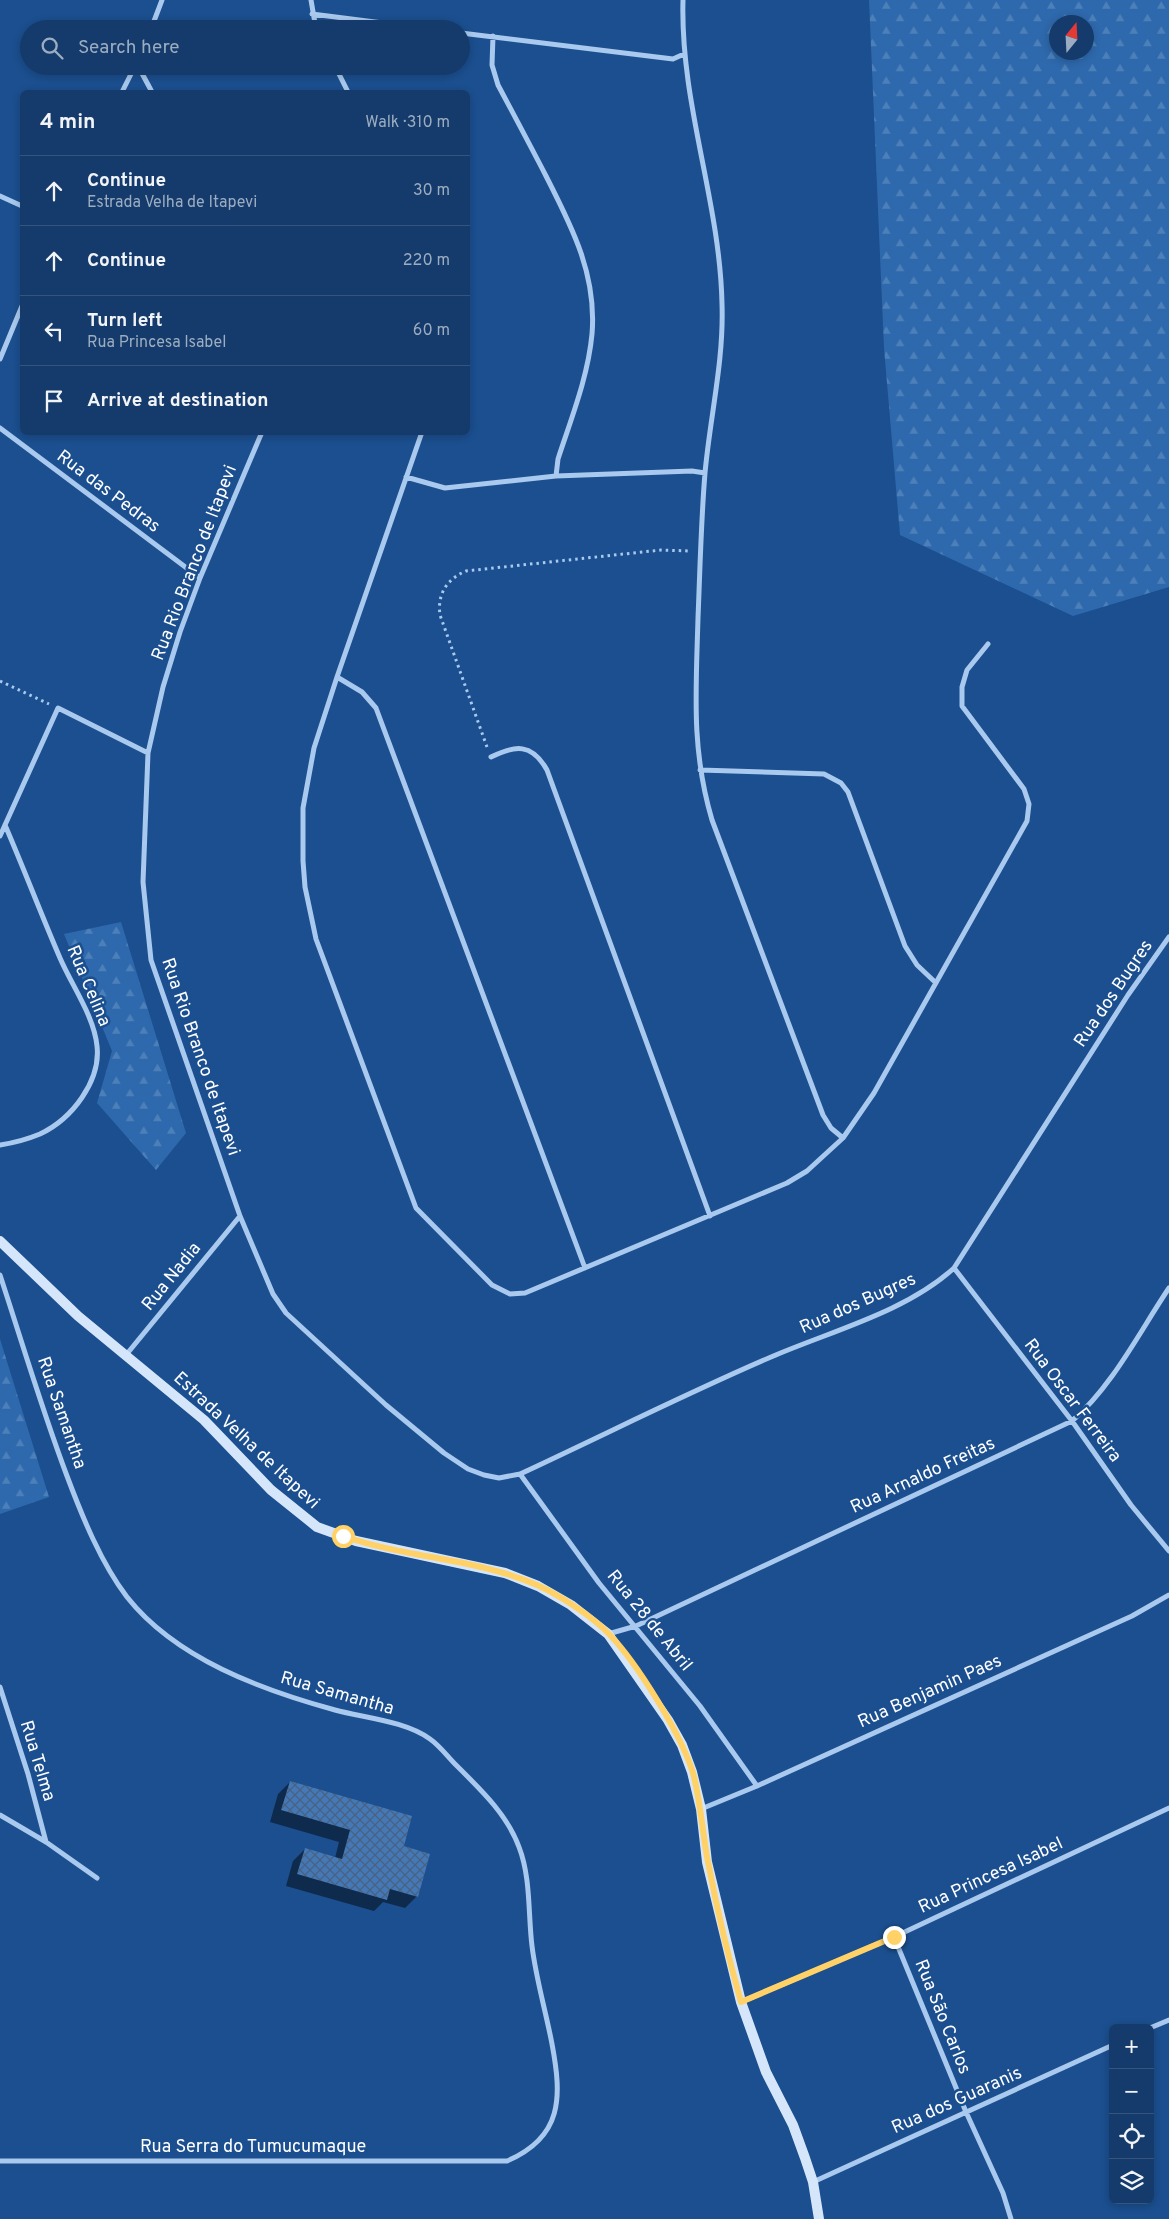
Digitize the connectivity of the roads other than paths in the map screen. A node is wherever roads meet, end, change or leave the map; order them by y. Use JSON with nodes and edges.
{"nodes":[{"id":1,"x":162,"y":0,"type":"edge"},
{"id":2,"x":311,"y":0,"type":"edge"},
{"id":3,"x":683,"y":0,"type":"edge"},
{"id":4,"x":312,"y":14,"type":"junction"},
{"id":5,"x":154,"y":20,"type":"edge"},
{"id":6,"x":314,"y":20,"type":"edge"},
{"id":7,"x":359,"y":20,"type":"edge"},
{"id":8,"x":470,"y":34,"type":"edge"},
{"id":9,"x":493,"y":36,"type":"junction"},
{"id":10,"x":684,"y":54,"type":"junction"},
{"id":11,"x":132,"y":75,"type":"edge"},
{"id":12,"x":142,"y":75,"type":"edge"},
{"id":13,"x":340,"y":75,"type":"edge"},
{"id":14,"x":123,"y":90,"type":"edge"},
{"id":15,"x":151,"y":90,"type":"edge"},
{"id":16,"x":347,"y":90,"type":"edge"},
{"id":17,"x":0,"y":196,"type":"edge"},
{"id":18,"x":20,"y":205,"type":"edge"},
{"id":19,"x":20,"y":311,"type":"edge"},
{"id":20,"x":0,"y":359,"type":"edge"},
{"id":21,"x":0,"y":428,"type":"edge"},
{"id":22,"x":261,"y":435,"type":"edge"},
{"id":23,"x":421,"y":435,"type":"edge"},
{"id":24,"x":705,"y":473,"type":"junction"},
{"id":25,"x":556,"y":476,"type":"junction"},
{"id":26,"x":406,"y":477,"type":"junction"},
{"id":27,"x":200,"y":578,"type":"junction"},
{"id":28,"x":988,"y":644,"type":"dead end"},
{"id":29,"x":337,"y":677,"type":"junction"},
{"id":30,"x":148,"y":753,"type":"junction"},
{"id":31,"x":490,"y":757,"type":"road end"},
{"id":32,"x":700,"y":770,"type":"junction"},
{"id":33,"x":5,"y":825,"type":"junction"},
{"id":34,"x":0,"y":836,"type":"edge"},
{"id":35,"x":1169,"y":937,"type":"edge"},
{"id":36,"x":936,"y":983,"type":"junction"},
{"id":37,"x":843,"y":1138,"type":"junction"},
{"id":38,"x":0,"y":1145,"type":"edge"},
{"id":39,"x":240,"y":1216,"type":"junction"},
{"id":40,"x":710,"y":1216,"type":"junction"},
{"id":41,"x":0,"y":1240,"type":"edge"},
{"id":42,"x":585,"y":1268,"type":"junction"},
{"id":43,"x":954,"y":1268,"type":"junction"},
{"id":44,"x":0,"y":1275,"type":"edge"},
{"id":45,"x":1169,"y":1288,"type":"edge"},
{"id":46,"x":126,"y":1355,"type":"junction"},
{"id":47,"x":1072,"y":1421,"type":"junction"},
{"id":48,"x":520,"y":1474,"type":"junction"},
{"id":49,"x":1169,"y":1551,"type":"edge"},
{"id":50,"x":1169,"y":1595,"type":"edge"},
{"id":51,"x":636,"y":1626,"type":"junction"},
{"id":52,"x":608,"y":1634,"type":"junction"},
{"id":53,"x":0,"y":1687,"type":"edge"},
{"id":54,"x":757,"y":1786,"type":"junction"},
{"id":55,"x":1169,"y":1808,"type":"edge"},
{"id":56,"x":700,"y":1809,"type":"junction"},
{"id":57,"x":0,"y":1815,"type":"edge"},
{"id":58,"x":46,"y":1842,"type":"junction"},
{"id":59,"x":97,"y":1878,"type":"dead end"},
{"id":60,"x":894,"y":1937,"type":"junction"},
{"id":61,"x":741,"y":2002,"type":"junction"},
{"id":62,"x":1169,"y":2020,"type":"edge"},
{"id":63,"x":1154,"y":2026,"type":"edge"},
{"id":64,"x":1109,"y":2047,"type":"edge"},
{"id":65,"x":966,"y":2112,"type":"junction"},
{"id":66,"x":0,"y":2161,"type":"edge"},
{"id":67,"x":507,"y":2161,"type":"joint"},
{"id":68,"x":812,"y":2182,"type":"junction"},
{"id":69,"x":818,"y":2219,"type":"edge"},
{"id":70,"x":1011,"y":2219,"type":"edge"}],
"edges":[{"from":1,"to":5,"type":"street"},
{"from":2,"to":4,"type":"street"},
{"from":3,"to":10,"type":"street"},
{"from":4,"to":6,"type":"street"},
{"from":4,"to":7,"type":"street"},
{"from":8,"to":9,"type":"street"},
{"from":9,"to":10,"type":"street"},
{"from":9,"to":25,"type":"street"},
{"from":10,"to":24,"type":"street"},
{"from":11,"to":14,"type":"street"},
{"from":12,"to":15,"type":"street"},
{"from":13,"to":16,"type":"street"},
{"from":17,"to":18,"type":"street"},
{"from":19,"to":20,"type":"street"},
{"from":21,"to":27,"type":"street","name":"Rua das Pedras"},
{"from":22,"to":27,"type":"street","name":"Rua Rio Branco de Itapevi"},
{"from":23,"to":26,"type":"street"},
{"from":24,"to":25,"type":"street"},
{"from":24,"to":32,"type":"street"},
{"from":25,"to":26,"type":"street"},
{"from":26,"to":29,"type":"street"},
{"from":27,"to":30,"type":"street","name":"Rua Rio Branco de Itapevi"},
{"from":28,"to":36,"type":"street"},
{"from":29,"to":42,"type":"street"},
{"from":29,"to":42,"type":"street"},
{"from":30,"to":33,"type":"street"},
{"from":30,"to":39,"type":"street","name":"Rua Rio Branco de Itapevi"},
{"from":31,"to":40,"type":"street"},
{"from":32,"to":36,"type":"street"},
{"from":32,"to":37,"type":"street"},
{"from":33,"to":34,"type":"street"},
{"from":33,"to":38,"type":"street","name":"Rua Celina"},
{"from":35,"to":43,"type":"street","name":"Rua dos Bugres"},
{"from":36,"to":37,"type":"street"},
{"from":37,"to":40,"type":"street"},
{"from":39,"to":46,"type":"street","name":"Rua Nadia"},
{"from":39,"to":48,"type":"street","name":"Rua Rio Branco de Itapevi"},
{"from":40,"to":42,"type":"street"},
{"from":41,"to":46,"type":"street","name":"Estrada Velha de Itapevi"},
{"from":43,"to":47,"type":"street","name":"Rua Oscar Ferreira"},
{"from":43,"to":48,"type":"street","name":"Rua dos Bugres"},
{"from":44,"to":67,"type":"street","name":"Rua Samantha"},
{"from":45,"to":47,"type":"street","name":"Rua Arnaldo Freitas"},
{"from":46,"to":52,"type":"street","name":"Estrada Velha de Itapevi"},
{"from":47,"to":49,"type":"street","name":"Rua Oscar Ferreira"},
{"from":47,"to":51,"type":"street","name":"Rua Arnaldo Freitas"},
{"from":48,"to":51,"type":"street","name":"Rua 28 de Abril"},
{"from":50,"to":54,"type":"street","name":"Rua Benjamin Paes"},
{"from":51,"to":52,"type":"street","name":"Rua Arnaldo Freitas"},
{"from":51,"to":54,"type":"street","name":"Rua 28 de Abril"},
{"from":52,"to":56,"type":"street","name":"Estrada Velha de Itapevi"},
{"from":53,"to":58,"type":"street","name":"Rua Telma"},
{"from":54,"to":56,"type":"street","name":"Rua Benjamin Paes"},
{"from":55,"to":60,"type":"street","name":"Rua Princesa Isabel"},
{"from":56,"to":61,"type":"street","name":"Estrada Velha de Itapevi"},
{"from":57,"to":58,"type":"street"},
{"from":58,"to":59,"type":"street"},
{"from":60,"to":61,"type":"street","name":"Rua Princesa Isabel"},
{"from":60,"to":65,"type":"street","name":"Rua São Carlos"},
{"from":61,"to":68,"type":"street","name":"Estrada Velha de Itapevi"},
{"from":62,"to":63,"type":"street"},
{"from":64,"to":65,"type":"street","name":"Rua dos Guaranis"},
{"from":65,"to":68,"type":"street","name":"Rua dos Guaranis"},
{"from":65,"to":70,"type":"street","name":"Rua São Carlos"},
{"from":66,"to":67,"type":"street","name":"Rua Serra do Tumucumaque"},
{"from":68,"to":69,"type":"street","name":"Estrada Velha de Itapevi"}]}
